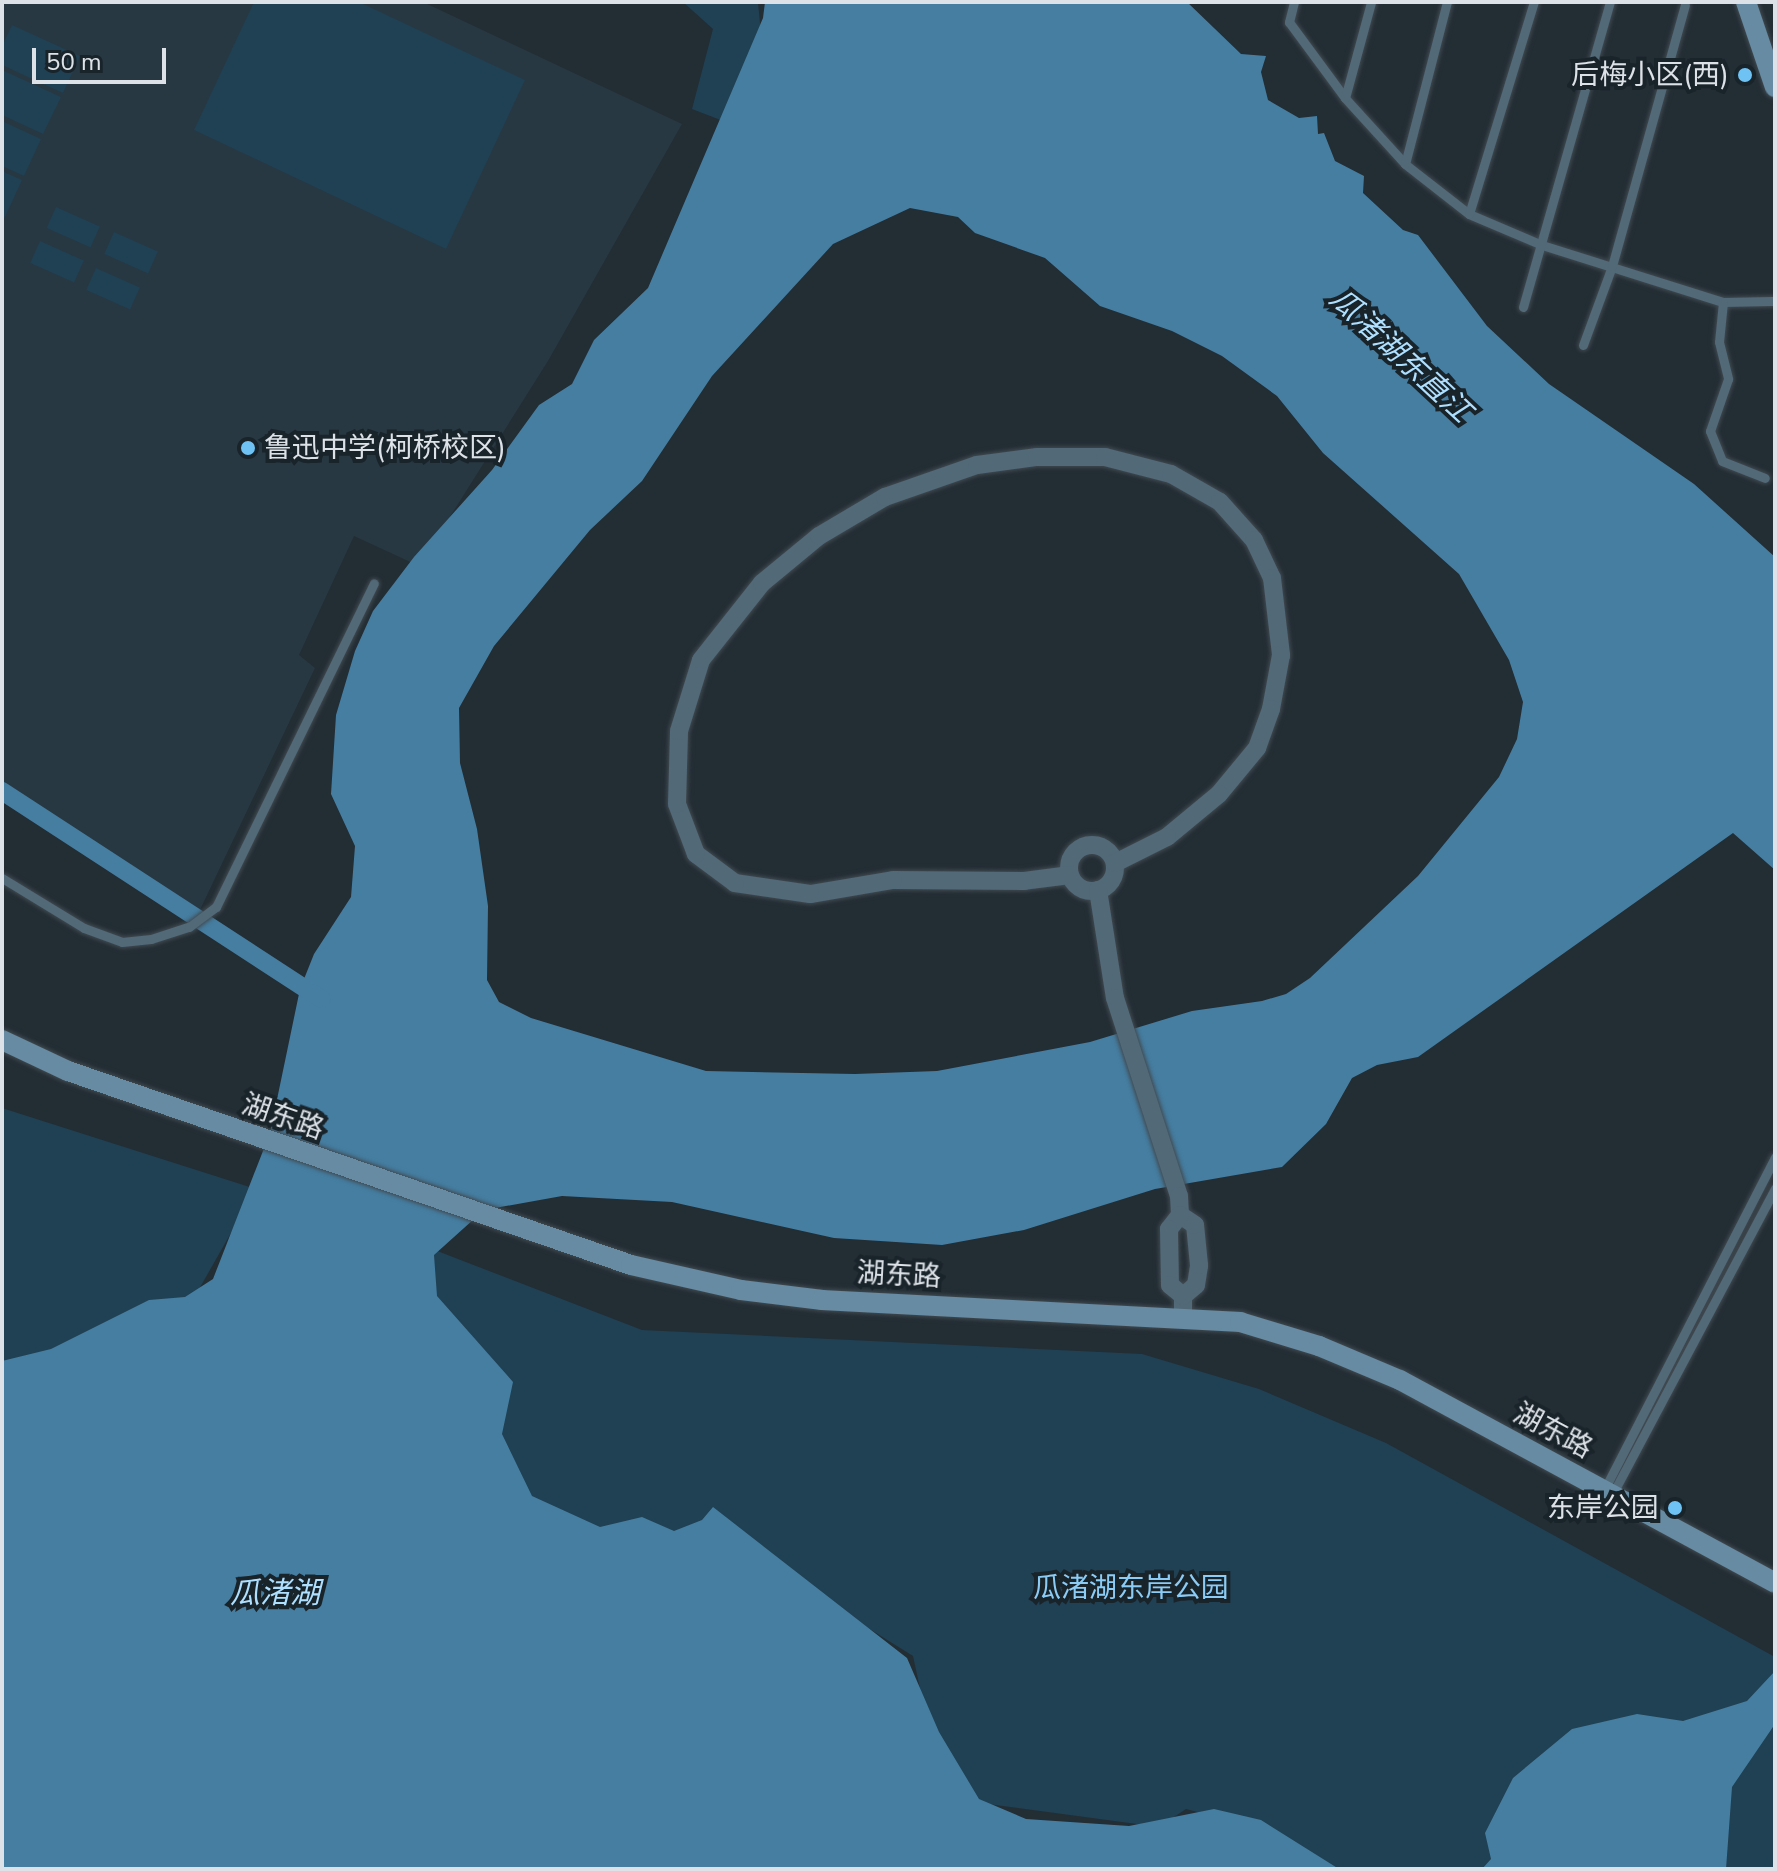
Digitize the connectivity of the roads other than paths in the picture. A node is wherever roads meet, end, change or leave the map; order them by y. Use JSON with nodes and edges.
{"nodes":[{"id":1,"x":1294,"y":2,"type":"edge"},
{"id":2,"x":1371,"y":2,"type":"edge"},
{"id":3,"x":1447,"y":2,"type":"edge"},
{"id":4,"x":1534,"y":2,"type":"edge"},
{"id":5,"x":1610,"y":2,"type":"edge"},
{"id":6,"x":1746,"y":2,"type":"edge"},
{"id":7,"x":1685,"y":5,"type":"dead end"},
{"id":8,"x":1775,"y":87,"type":"edge"},
{"id":9,"x":1345,"y":98,"type":"junction"},
{"id":10,"x":1405,"y":164,"type":"junction"},
{"id":11,"x":1469,"y":214,"type":"junction"},
{"id":12,"x":1542,"y":245,"type":"junction"},
{"id":13,"x":1612,"y":266,"type":"junction"},
{"id":14,"x":1772,"y":301,"type":"dead end"},
{"id":15,"x":1723,"y":302,"type":"junction"},
{"id":16,"x":1523,"y":307,"type":"dead end"},
{"id":17,"x":1583,"y":345,"type":"dead end"},
{"id":18,"x":1765,"y":478,"type":"dead end"},
{"id":19,"x":374,"y":583,"type":"dead end"},
{"id":20,"x":1115,"y":863,"type":"junction"},
{"id":21,"x":1070,"y":875,"type":"junction"},
{"id":22,"x":2,"y":878,"type":"edge"},
{"id":23,"x":1098,"y":890,"type":"junction"},
{"id":24,"x":2,"y":1040,"type":"edge"},
{"id":25,"x":1775,"y":1157,"type":"edge"},
{"id":26,"x":1775,"y":1189,"type":"edge"},
{"id":27,"x":1179,"y":1206,"type":"junction"},
{"id":28,"x":1183,"y":1306,"type":"junction"},
{"id":29,"x":1608,"y":1493,"type":"junction"},
{"id":30,"x":1775,"y":1583,"type":"edge"}],
"edges":[{"from":1,"to":9,"type":"lane"},
{"from":2,"to":9,"type":"lane"},
{"from":3,"to":10,"type":"lane"},
{"from":4,"to":11,"type":"lane"},
{"from":5,"to":12,"type":"lane"},
{"from":6,"to":8,"type":"street"},
{"from":7,"to":13,"type":"lane"},
{"from":9,"to":10,"type":"lane"},
{"from":10,"to":11,"type":"lane"},
{"from":11,"to":12,"type":"lane"},
{"from":12,"to":13,"type":"lane"},
{"from":12,"to":16,"type":"lane"},
{"from":13,"to":15,"type":"lane"},
{"from":13,"to":17,"type":"lane"},
{"from":14,"to":15,"type":"lane"},
{"from":15,"to":18,"type":"lane"},
{"from":19,"to":22,"type":"lane"},
{"from":20,"to":21,"type":"street"},
{"from":20,"to":21,"type":"street"},
{"from":20,"to":23,"type":"street"},
{"from":21,"to":23,"type":"street"},
{"from":23,"to":27,"type":"street"},
{"from":24,"to":28,"type":"street","name":"湖东路"},
{"from":25,"to":29,"type":"lane"},
{"from":26,"to":29,"type":"lane"},
{"from":27,"to":28,"type":"street"},
{"from":27,"to":28,"type":"street"},
{"from":28,"to":29,"type":"street","name":"湖东路"},
{"from":29,"to":30,"type":"street","name":"湖东路"}]}
